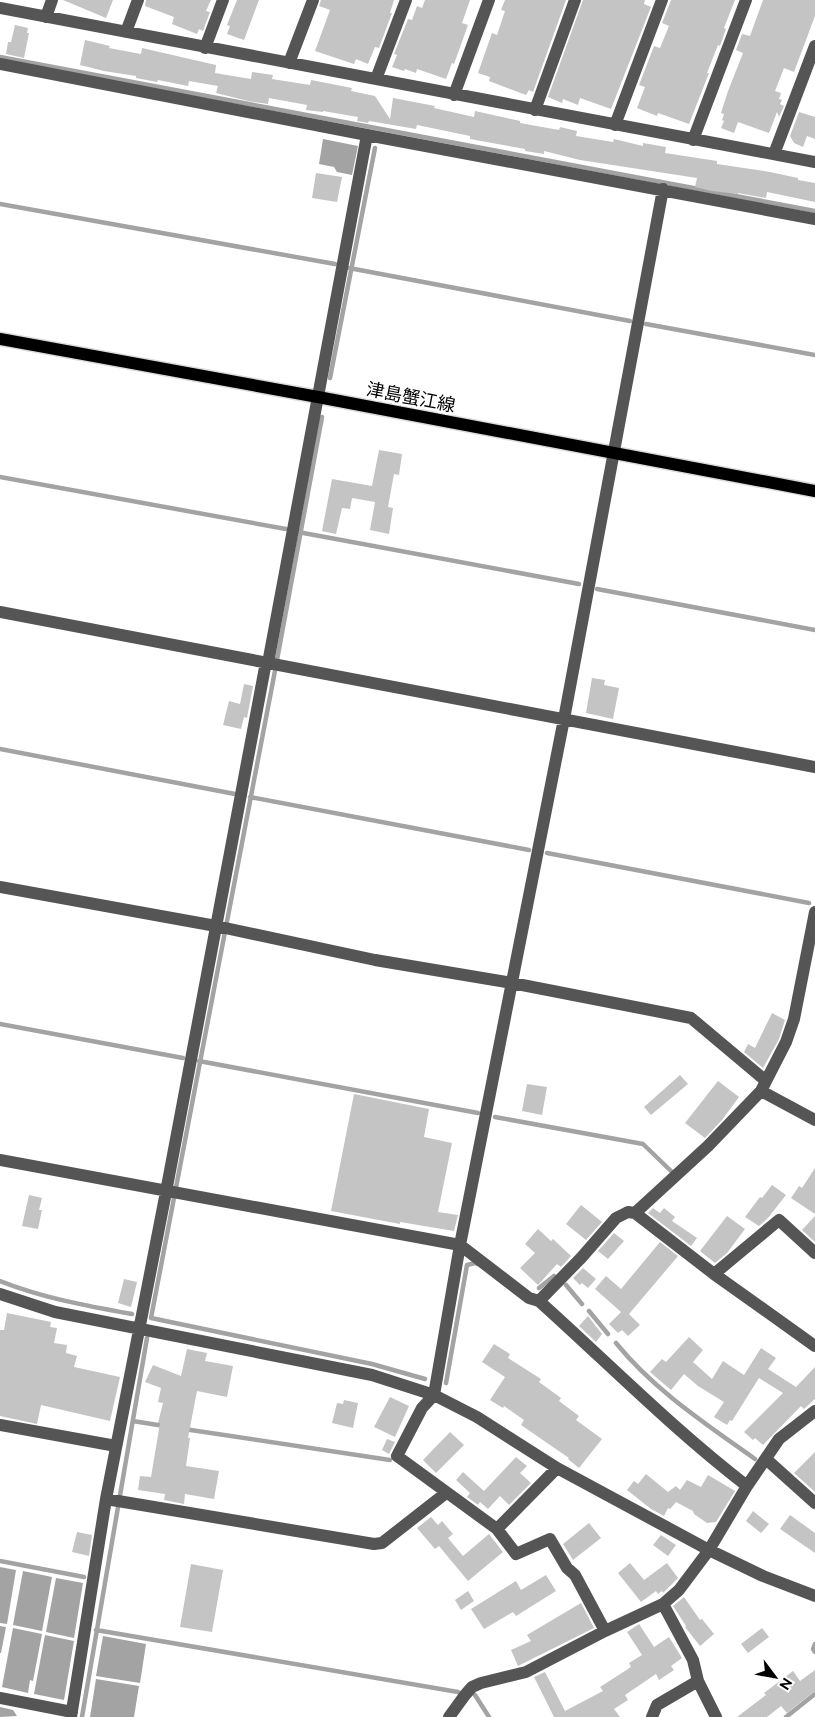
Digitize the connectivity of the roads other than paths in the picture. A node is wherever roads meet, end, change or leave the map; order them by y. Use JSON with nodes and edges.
{"nodes":[{"id":1,"x":52,"y":0,"type":"edge"},
{"id":2,"x":138,"y":0,"type":"edge"},
{"id":3,"x":223,"y":0,"type":"edge"},
{"id":4,"x":313,"y":0,"type":"edge"},
{"id":5,"x":406,"y":0,"type":"edge"},
{"id":6,"x":489,"y":0,"type":"edge"},
{"id":7,"x":576,"y":0,"type":"edge"},
{"id":8,"x":662,"y":0,"type":"edge"},
{"id":9,"x":746,"y":0,"type":"edge"},
{"id":10,"x":0,"y":8,"type":"edge"},
{"id":11,"x":46,"y":17,"type":"junction"},
{"id":12,"x":126,"y":32,"type":"junction"},
{"id":13,"x":815,"y":46,"type":"edge"},
{"id":14,"x":205,"y":48,"type":"junction"},
{"id":15,"x":289,"y":63,"type":"junction"},
{"id":16,"x":0,"y":64,"type":"edge"},
{"id":17,"x":376,"y":79,"type":"junction"},
{"id":18,"x":454,"y":95,"type":"junction"},
{"id":19,"x":535,"y":110,"type":"junction"},
{"id":20,"x":615,"y":125,"type":"junction"},
{"id":21,"x":367,"y":135,"type":"junction"},
{"id":22,"x":693,"y":140,"type":"junction"},
{"id":23,"x":774,"y":154,"type":"junction"},
{"id":24,"x":815,"y":162,"type":"edge"},
{"id":25,"x":663,"y":189,"type":"junction"},
{"id":26,"x":815,"y":219,"type":"edge"},
{"id":27,"x":0,"y":339,"type":"edge"},
{"id":28,"x":318,"y":397,"type":"junction"},
{"id":29,"x":613,"y":452,"type":"junction"},
{"id":30,"x":815,"y":491,"type":"edge"},
{"id":31,"x":0,"y":612,"type":"edge"},
{"id":32,"x":271,"y":663,"type":"junction"},
{"id":33,"x":564,"y":719,"type":"junction"},
{"id":34,"x":815,"y":767,"type":"edge"},
{"id":35,"x":0,"y":887,"type":"edge"},
{"id":36,"x":815,"y":912,"type":"edge"},
{"id":37,"x":216,"y":926,"type":"junction"},
{"id":38,"x":512,"y":983,"type":"junction"},
{"id":39,"x":763,"y":1086,"type":"junction"},
{"id":40,"x":815,"y":1120,"type":"edge"},
{"id":41,"x":0,"y":1160,"type":"edge"},
{"id":42,"x":173,"y":1192,"type":"junction"},
{"id":43,"x":635,"y":1212,"type":"junction"},
{"id":44,"x":460,"y":1245,"type":"junction"},
{"id":45,"x":815,"y":1253,"type":"edge"},
{"id":46,"x":714,"y":1274,"type":"junction"},
{"id":47,"x":0,"y":1294,"type":"edge"},
{"id":48,"x":539,"y":1301,"type":"junction"},
{"id":49,"x":139,"y":1328,"type":"junction"},
{"id":50,"x":815,"y":1346,"type":"edge"},
{"id":51,"x":434,"y":1395,"type":"junction"},
{"id":52,"x":815,"y":1411,"type":"edge"},
{"id":53,"x":0,"y":1425,"type":"edge"},
{"id":54,"x":116,"y":1446,"type":"junction"},
{"id":55,"x":766,"y":1459,"type":"junction"},
{"id":56,"x":557,"y":1468,"type":"junction"},
{"id":57,"x":747,"y":1486,"type":"junction"},
{"id":58,"x":446,"y":1493,"type":"junction"},
{"id":59,"x":114,"y":1500,"type":"junction"},
{"id":60,"x":815,"y":1502,"type":"edge"},
{"id":61,"x":497,"y":1529,"type":"junction"},
{"id":62,"x":709,"y":1550,"type":"junction"},
{"id":63,"x":815,"y":1596,"type":"edge"},
{"id":64,"x":663,"y":1604,"type":"junction"},
{"id":65,"x":605,"y":1631,"type":"junction"},
{"id":66,"x":698,"y":1681,"type":"junction"},
{"id":67,"x":0,"y":1698,"type":"edge"},
{"id":68,"x":71,"y":1714,"type":"edge"},
{"id":69,"x":449,"y":1717,"type":"edge"},
{"id":70,"x":652,"y":1717,"type":"edge"},
{"id":71,"x":716,"y":1717,"type":"edge"}],
"edges":[{"from":1,"to":11,"type":"street"},
{"from":2,"to":12,"type":"street"},
{"from":3,"to":14,"type":"street"},
{"from":4,"to":15,"type":"street"},
{"from":5,"to":17,"type":"street"},
{"from":6,"to":18,"type":"street"},
{"from":7,"to":19,"type":"street"},
{"from":8,"to":20,"type":"street"},
{"from":9,"to":22,"type":"street"},
{"from":10,"to":11,"type":"street"},
{"from":11,"to":12,"type":"street"},
{"from":12,"to":14,"type":"street"},
{"from":13,"to":23,"type":"street"},
{"from":14,"to":15,"type":"street"},
{"from":15,"to":17,"type":"street"},
{"from":16,"to":21,"type":"street"},
{"from":17,"to":18,"type":"street"},
{"from":18,"to":19,"type":"street"},
{"from":19,"to":20,"type":"street"},
{"from":20,"to":22,"type":"street"},
{"from":21,"to":25,"type":"street"},
{"from":21,"to":28,"type":"street"},
{"from":22,"to":23,"type":"street"},
{"from":23,"to":24,"type":"street"},
{"from":25,"to":26,"type":"street"},
{"from":25,"to":29,"type":"street"},
{"from":27,"to":28,"type":"main road","name":"津島蟹江線"},
{"from":28,"to":29,"type":"main road","name":"津島蟹江線"},
{"from":28,"to":32,"type":"street"},
{"from":29,"to":30,"type":"main road","name":"津島蟹江線"},
{"from":29,"to":33,"type":"street"},
{"from":31,"to":32,"type":"street"},
{"from":32,"to":33,"type":"street"},
{"from":32,"to":37,"type":"street"},
{"from":33,"to":34,"type":"street"},
{"from":33,"to":38,"type":"street"},
{"from":35,"to":37,"type":"street"},
{"from":36,"to":39,"type":"street"},
{"from":37,"to":38,"type":"street"},
{"from":37,"to":42,"type":"street"},
{"from":38,"to":39,"type":"street"},
{"from":38,"to":44,"type":"street"},
{"from":39,"to":40,"type":"street"},
{"from":39,"to":43,"type":"street"},
{"from":41,"to":42,"type":"street"},
{"from":42,"to":44,"type":"street"},
{"from":42,"to":49,"type":"street"},
{"from":43,"to":46,"type":"street"},
{"from":43,"to":48,"type":"street"},
{"from":44,"to":48,"type":"street"},
{"from":44,"to":51,"type":"street"},
{"from":45,"to":46,"type":"street"},
{"from":46,"to":50,"type":"street"},
{"from":47,"to":49,"type":"street"},
{"from":48,"to":57,"type":"street"},
{"from":49,"to":51,"type":"street"},
{"from":49,"to":54,"type":"street"},
{"from":51,"to":56,"type":"street"},
{"from":51,"to":58,"type":"street"},
{"from":52,"to":55,"type":"street"},
{"from":53,"to":54,"type":"street"},
{"from":54,"to":59,"type":"street"},
{"from":55,"to":57,"type":"street"},
{"from":55,"to":60,"type":"street"},
{"from":56,"to":61,"type":"street"},
{"from":56,"to":62,"type":"street"},
{"from":57,"to":62,"type":"street"},
{"from":58,"to":59,"type":"street"},
{"from":58,"to":61,"type":"street"},
{"from":59,"to":68,"type":"street"},
{"from":61,"to":65,"type":"street"},
{"from":62,"to":63,"type":"street"},
{"from":62,"to":64,"type":"street"},
{"from":64,"to":65,"type":"street"},
{"from":64,"to":66,"type":"street"},
{"from":65,"to":69,"type":"street"},
{"from":66,"to":70,"type":"street"},
{"from":66,"to":71,"type":"street"},
{"from":67,"to":68,"type":"street"}]}
